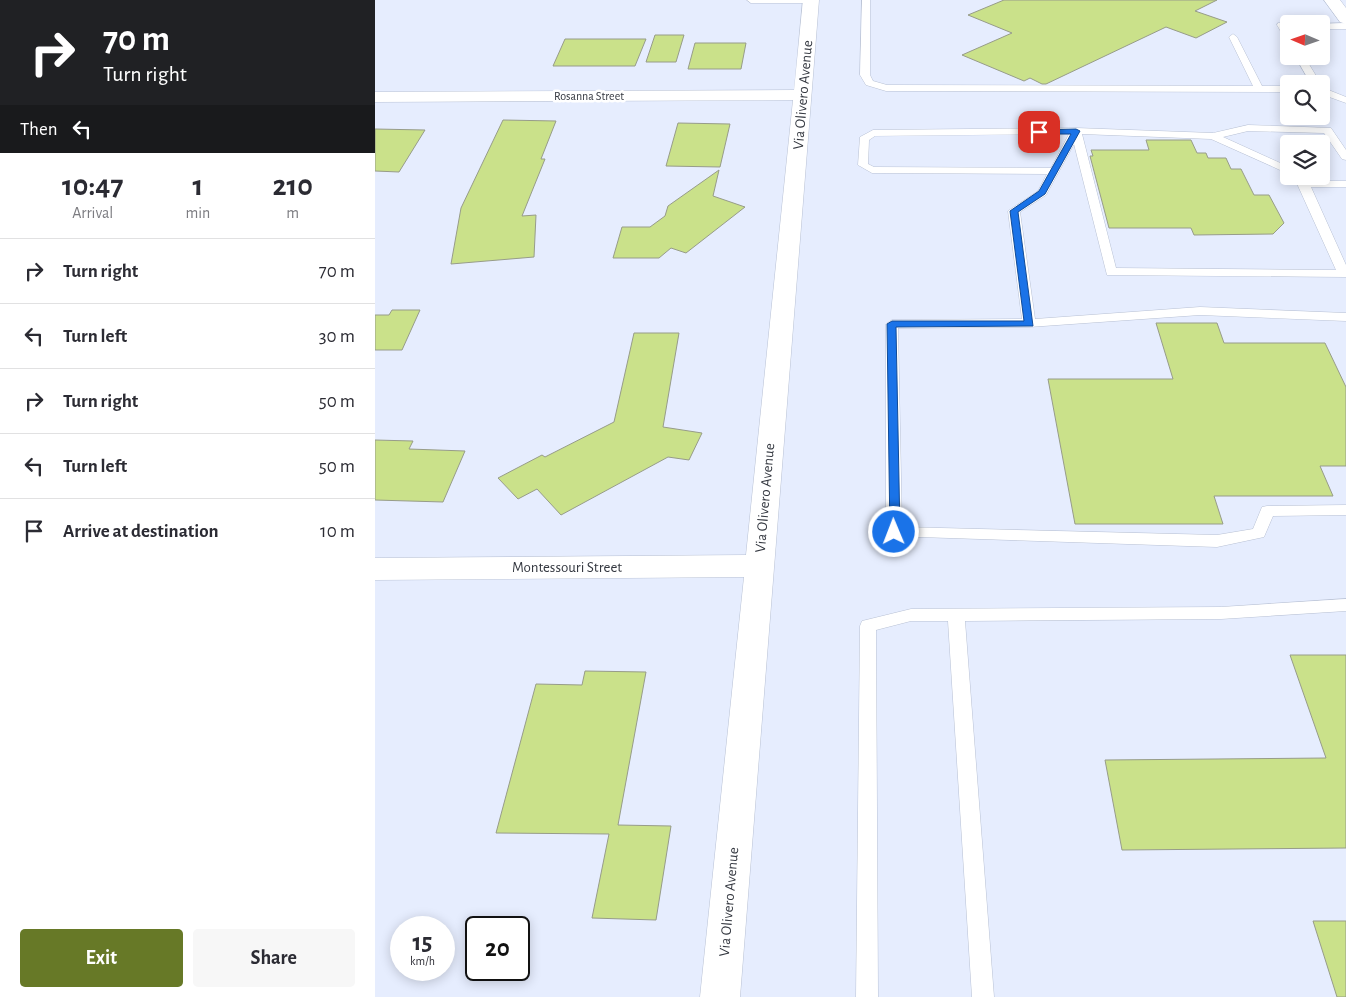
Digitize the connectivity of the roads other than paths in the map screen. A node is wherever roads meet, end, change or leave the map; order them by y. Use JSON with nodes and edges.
{"nodes":[{"id":1,"x":751,"y":0,"type":"edge"},
{"id":2,"x":811,"y":0,"type":"edge"},
{"id":3,"x":866,"y":0,"type":"edge"},
{"id":4,"x":1332,"y":0,"type":"edge"},
{"id":5,"x":1346,"y":19,"type":"edge"},
{"id":6,"x":1330,"y":26,"type":"edge"},
{"id":7,"x":1346,"y":26,"type":"edge"},
{"id":8,"x":1233,"y":37,"type":"dead end"},
{"id":9,"x":1259,"y":89,"type":"junction"},
{"id":10,"x":1280,"y":89,"type":"edge"},
{"id":11,"x":1346,"y":89,"type":"edge"},
{"id":12,"x":1330,"y":90,"type":"edge"},
{"id":13,"x":803,"y":94,"type":"junction"},
{"id":14,"x":1330,"y":94,"type":"edge"},
{"id":15,"x":375,"y":97,"type":"edge"},
{"id":16,"x":1346,"y":100,"type":"edge"},
{"id":17,"x":1076,"y":131,"type":"junction"},
{"id":18,"x":1213,"y":136,"type":"junction"},
{"id":19,"x":1346,"y":157,"type":"edge"},
{"id":20,"x":1280,"y":167,"type":"edge"},
{"id":21,"x":1053,"y":171,"type":"junction"},
{"id":22,"x":1330,"y":183,"type":"edge"},
{"id":23,"x":1346,"y":184,"type":"edge"},
{"id":24,"x":1303,"y":185,"type":"edge"},
{"id":25,"x":1345,"y":274,"type":"edge"},
{"id":26,"x":1346,"y":317,"type":"edge"},
{"id":27,"x":1029,"y":324,"type":"junction"},
{"id":28,"x":1346,"y":510,"type":"edge"},
{"id":29,"x":759,"y":566,"type":"junction"},
{"id":30,"x":375,"y":569,"type":"edge"},
{"id":31,"x":1346,"y":605,"type":"edge"},
{"id":32,"x":956,"y":614,"type":"junction"},
{"id":33,"x":720,"y":997,"type":"edge"},
{"id":34,"x":867,"y":997,"type":"edge"},
{"id":35,"x":983,"y":997,"type":"edge"}],
"edges":[{"from":1,"to":2,"type":"lane"},
{"from":2,"to":13,"type":"street","name":"Via Olivero Avenue"},
{"from":3,"to":9,"type":"lane"},
{"from":4,"to":5,"type":"street"},
{"from":6,"to":7,"type":"lane"},
{"from":8,"to":9,"type":"lane"},
{"from":9,"to":10,"type":"lane"},
{"from":11,"to":12,"type":"lane"},
{"from":13,"to":15,"type":"street","name":"Rosanna Street"},
{"from":13,"to":29,"type":"street","name":"Via Olivero Avenue"},
{"from":14,"to":16,"type":"lane"},
{"from":17,"to":18,"type":"lane"},
{"from":17,"to":21,"type":"lane"},
{"from":17,"to":21,"type":"lane"},
{"from":17,"to":25,"type":"lane"},
{"from":18,"to":19,"type":"lane"},
{"from":18,"to":20,"type":"lane"},
{"from":21,"to":27,"type":"lane"},
{"from":22,"to":23,"type":"lane"},
{"from":24,"to":25,"type":"lane"},
{"from":26,"to":27,"type":"lane"},
{"from":27,"to":28,"type":"lane"},
{"from":29,"to":30,"type":"street","name":"Montessouri Street"},
{"from":29,"to":33,"type":"street","name":"Via Olivero Avenue"},
{"from":31,"to":32,"type":"lane"},
{"from":32,"to":34,"type":"lane"},
{"from":32,"to":35,"type":"lane"}]}
